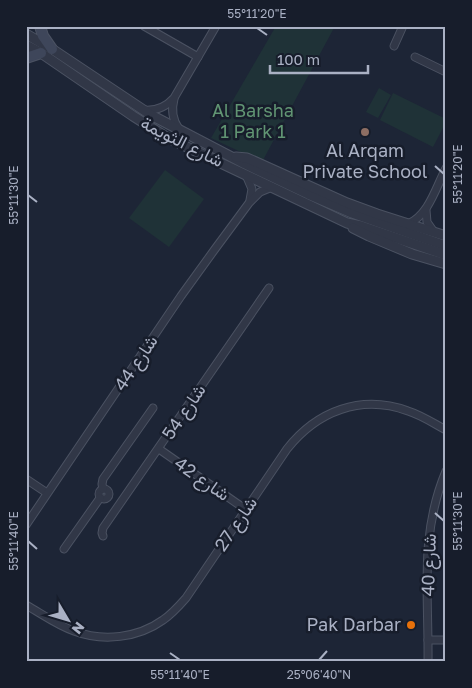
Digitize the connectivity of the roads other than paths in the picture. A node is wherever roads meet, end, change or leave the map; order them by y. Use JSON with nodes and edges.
{"nodes":[{"id":1,"x":40,"y":26,"type":"edge"},
{"id":2,"x":144,"y":26,"type":"edge"},
{"id":3,"x":216,"y":26,"type":"edge"},
{"id":4,"x":403,"y":26,"type":"edge"},
{"id":5,"x":26,"y":34,"type":"edge"},
{"id":6,"x":26,"y":45,"type":"edge"},
{"id":7,"x":394,"y":46,"type":"dead end"},
{"id":8,"x":52,"y":49,"type":"junction"},
{"id":9,"x":40,"y":54,"type":"junction"},
{"id":10,"x":415,"y":56,"type":"dead end"},
{"id":11,"x":198,"y":57,"type":"junction"},
{"id":12,"x":26,"y":58,"type":"edge"},
{"id":13,"x":446,"y":72,"type":"edge"},
{"id":14,"x":174,"y":98,"type":"junction"},
{"id":15,"x":142,"y":110,"type":"junction"},
{"id":16,"x":179,"y":130,"type":"junction"},
{"id":17,"x":234,"y":158,"type":"junction"},
{"id":18,"x":446,"y":168,"type":"edge"},
{"id":19,"x":246,"y":174,"type":"junction"},
{"id":20,"x":272,"y":187,"type":"junction"},
{"id":21,"x":250,"y":203,"type":"junction"},
{"id":22,"x":426,"y":210,"type":"junction"},
{"id":23,"x":347,"y":223,"type":"junction"},
{"id":24,"x":408,"y":224,"type":"junction"},
{"id":25,"x":434,"y":232,"type":"junction"},
{"id":26,"x":446,"y":236,"type":"edge"},
{"id":27,"x":413,"y":240,"type":"junction"},
{"id":28,"x":446,"y":246,"type":"edge"},
{"id":29,"x":446,"y":255,"type":"edge"},
{"id":30,"x":446,"y":264,"type":"edge"},
{"id":31,"x":269,"y":288,"type":"dead end"},
{"id":32,"x":153,"y":408,"type":"dead end"},
{"id":33,"x":446,"y":430,"type":"edge"},
{"id":34,"x":159,"y":449,"type":"junction"},
{"id":35,"x":446,"y":471,"type":"edge"},
{"id":36,"x":26,"y":479,"type":"edge"},
{"id":37,"x":48,"y":493,"type":"junction"},
{"id":38,"x":105,"y":498,"type":"junction"},
{"id":39,"x":119,"y":506,"type":"junction"},
{"id":40,"x":245,"y":509,"type":"junction"},
{"id":41,"x":26,"y":525,"type":"edge"},
{"id":42,"x":104,"y":536,"type":"dead end"},
{"id":43,"x":64,"y":550,"type":"dead end"},
{"id":44,"x":26,"y":605,"type":"edge"},
{"id":45,"x":428,"y":640,"type":"junction"},
{"id":46,"x":446,"y":640,"type":"edge"},
{"id":47,"x":428,"y":662,"type":"edge"}],
"edges":[{"from":1,"to":8,"type":"main road"},
{"from":2,"to":11,"type":"street"},
{"from":3,"to":11,"type":"street"},
{"from":4,"to":7,"type":"street"},
{"from":5,"to":8,"type":"street","name":"شارع الثويمة"},
{"from":6,"to":9,"type":"street","name":"شارع الثويمة"},
{"from":8,"to":15,"type":"street","name":"شارع الثويمة"},
{"from":9,"to":12,"type":"main road"},
{"from":9,"to":19,"type":"street","name":"شارع الثويمة"},
{"from":10,"to":13,"type":"street"},
{"from":11,"to":14,"type":"street"},
{"from":14,"to":15,"type":"street"},
{"from":14,"to":16,"type":"street"},
{"from":15,"to":16,"type":"street","name":"شارع الثويمة"},
{"from":16,"to":17,"type":"street","name":"شارع الثويمة"},
{"from":17,"to":24,"type":"street","name":"شارع الثويمة"},
{"from":17,"to":27,"type":"street","name":"شارع الثويمة"},
{"from":18,"to":22,"type":"street"},
{"from":19,"to":20,"type":"street","name":"شارع الثويمة"},
{"from":19,"to":21,"type":"street"},
{"from":20,"to":21,"type":"street","name":"شارع 44"},
{"from":20,"to":23,"type":"street","name":"شارع الثويمة"},
{"from":21,"to":37,"type":"street","name":"شارع 44"},
{"from":22,"to":24,"type":"street"},
{"from":22,"to":25,"type":"street"},
{"from":23,"to":27,"type":"street","name":"شارع الثويمة"},
{"from":23,"to":30,"type":"street","name":"شارع الثويمة"},
{"from":24,"to":25,"type":"street","name":"شارع الثويمة"},
{"from":25,"to":26,"type":"street","name":"شارع الثويمة"},
{"from":27,"to":28,"type":"street"},
{"from":27,"to":29,"type":"street"},
{"from":31,"to":34,"type":"street","name":"شارع 54"},
{"from":32,"to":38,"type":"street"},
{"from":33,"to":40,"type":"street","name":"شارع 27"},
{"from":34,"to":39,"type":"street","name":"شارع 54"},
{"from":34,"to":40,"type":"street","name":"شارع 42"},
{"from":35,"to":45,"type":"street","name":"شارع 40"},
{"from":36,"to":37,"type":"street"},
{"from":37,"to":41,"type":"street","name":"شارع 44"},
{"from":38,"to":39,"type":"street"},
{"from":38,"to":43,"type":"street"},
{"from":39,"to":42,"type":"street","name":"شارع 54"},
{"from":40,"to":44,"type":"street","name":"شارع 27"},
{"from":45,"to":46,"type":"street"},
{"from":45,"to":47,"type":"street","name":"شارع 40"}]}
